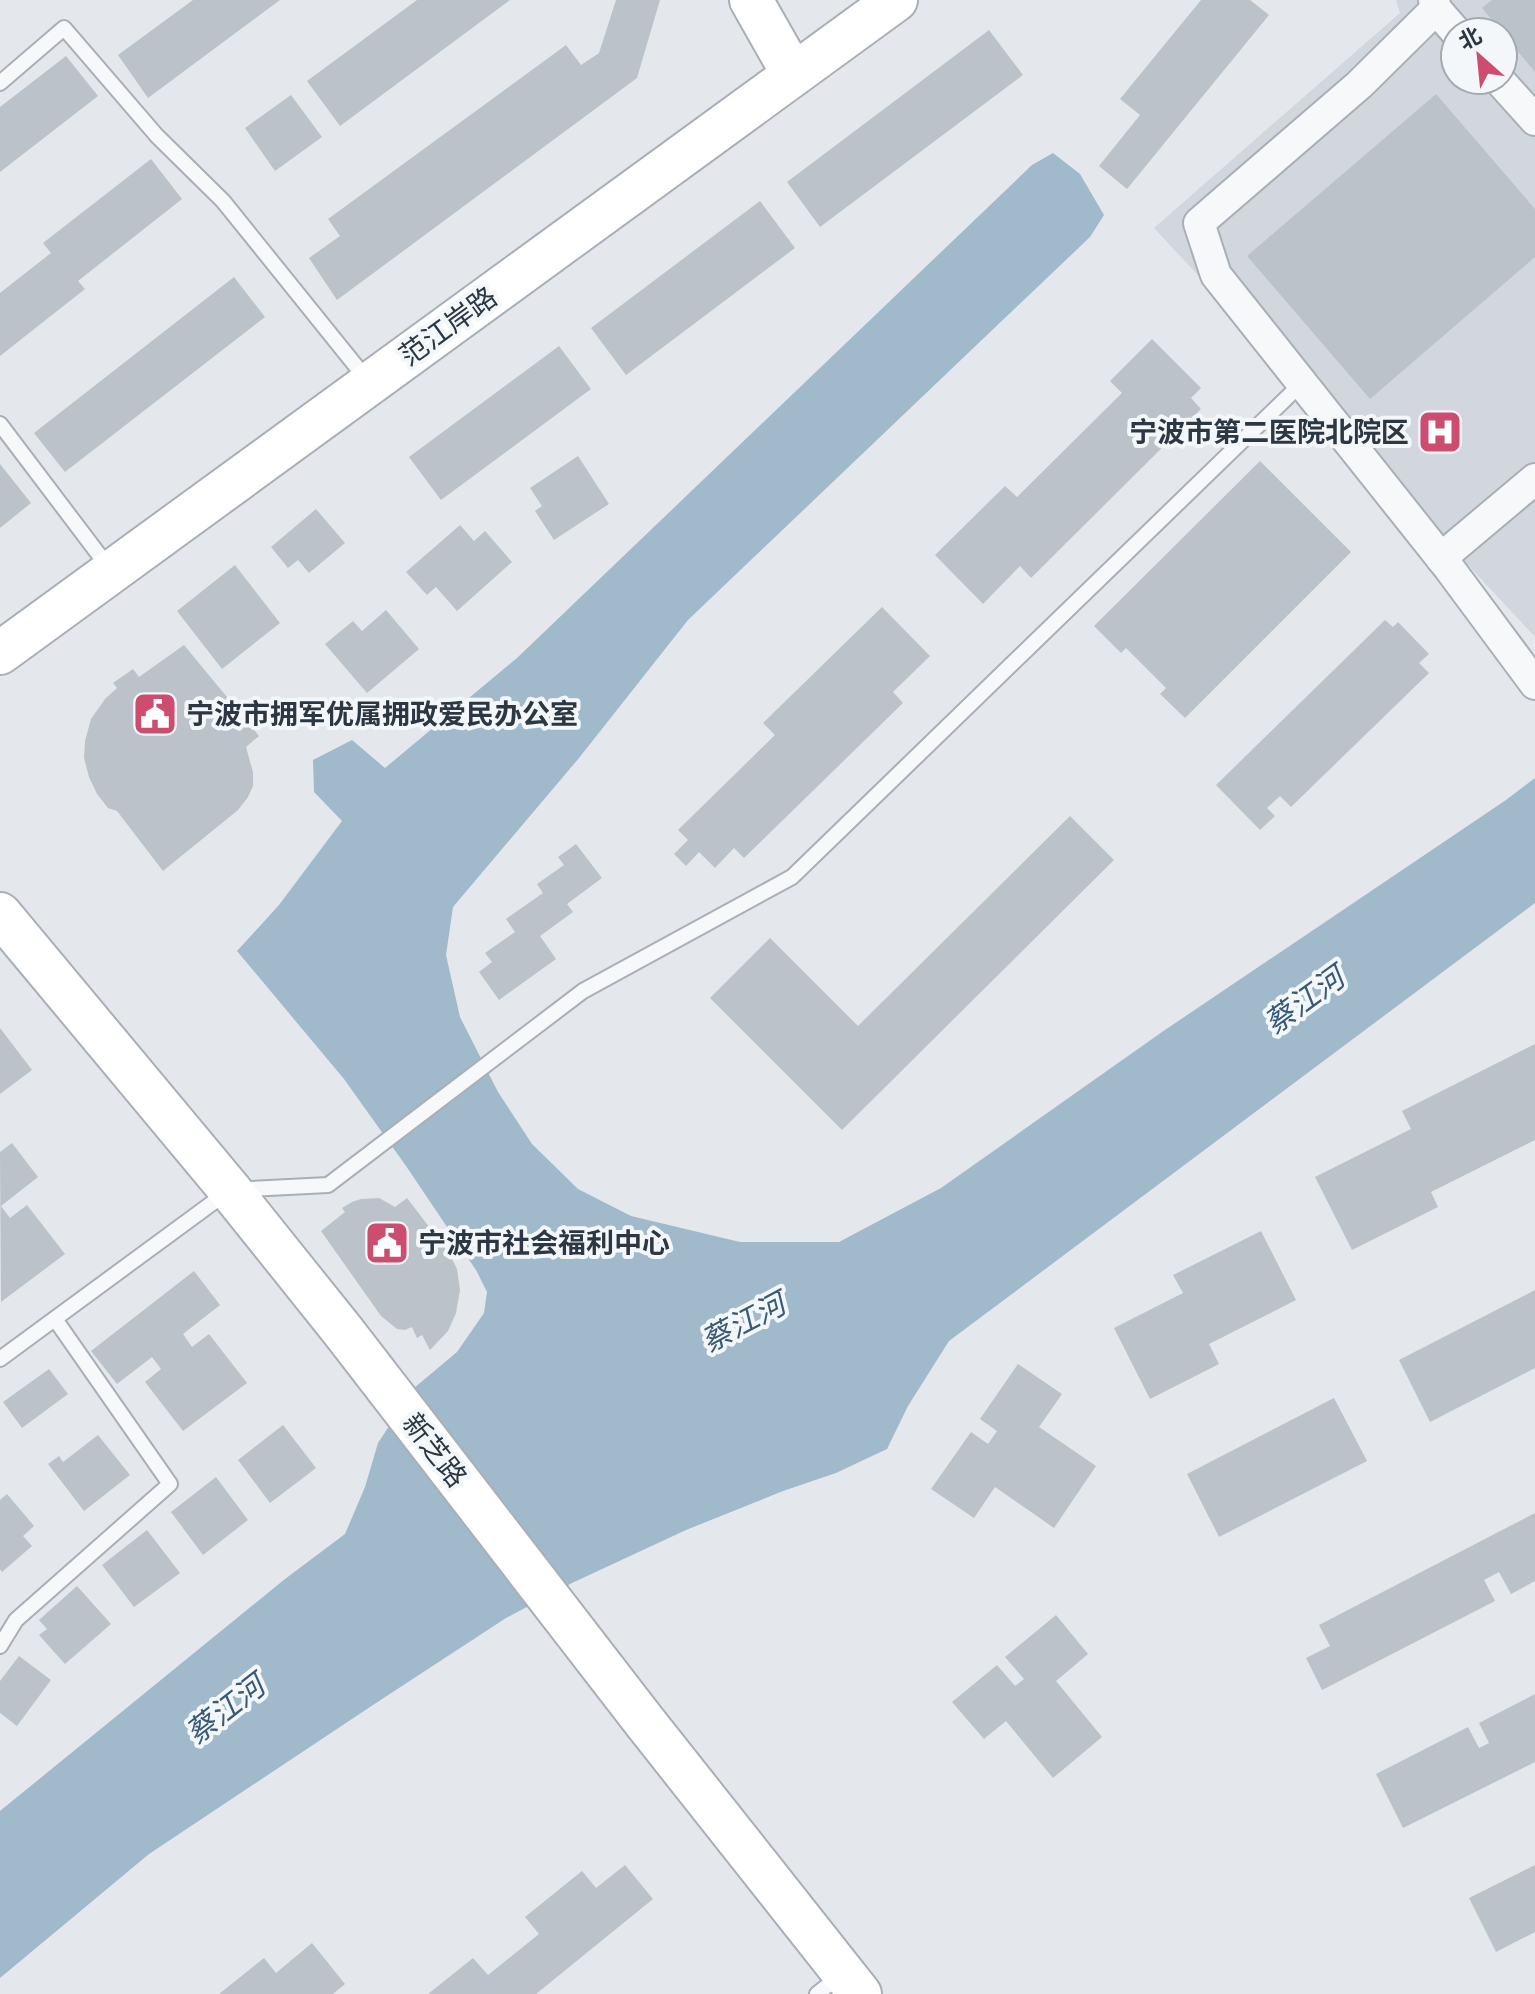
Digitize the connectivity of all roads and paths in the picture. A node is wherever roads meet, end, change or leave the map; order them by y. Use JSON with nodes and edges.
{"nodes":[{"id":1,"x":751,"y":0,"type":"edge"},
{"id":2,"x":896,"y":0,"type":"edge"},
{"id":3,"x":1435,"y":4,"type":"edge"},
{"id":4,"x":793,"y":74,"type":"junction"},
{"id":5,"x":0,"y":83,"type":"edge"},
{"id":6,"x":1513,"y":96,"type":"edge"},
{"id":7,"x":1535,"y":120,"type":"edge"},
{"id":8,"x":370,"y":383,"type":"junction"},
{"id":9,"x":1302,"y":383,"type":"junction"},
{"id":10,"x":0,"y":424,"type":"edge"},
{"id":11,"x":1535,"y":479,"type":"edge"},
{"id":12,"x":1441,"y":558,"type":"junction"},
{"id":13,"x":112,"y":571,"type":"junction"},
{"id":14,"x":0,"y":653,"type":"edge"},
{"id":15,"x":1535,"y":684,"type":"edge"},
{"id":16,"x":0,"y":914,"type":"edge"},
{"id":17,"x":230,"y":1190,"type":"junction"},
{"id":18,"x":55,"y":1319,"type":"junction"},
{"id":19,"x":0,"y":1359,"type":"edge"},
{"id":20,"x":0,"y":1646,"type":"edge"},
{"id":21,"x":840,"y":1987,"type":"edge"}],
"edges":[{"from":1,"to":4,"type":"main road"},
{"from":2,"to":4,"type":"main road","name":"范江岸路"},
{"from":3,"to":9,"type":"street"},
{"from":4,"to":8,"type":"main road","name":"范江岸路"},
{"from":5,"to":8,"type":"lane"},
{"from":6,"to":7,"type":"street"},
{"from":8,"to":13,"type":"main road","name":"范江岸路"},
{"from":9,"to":12,"type":"street"},
{"from":9,"to":17,"type":"lane"},
{"from":10,"to":13,"type":"lane"},
{"from":11,"to":12,"type":"street"},
{"from":12,"to":15,"type":"street"},
{"from":13,"to":14,"type":"main road","name":"范江岸路"},
{"from":16,"to":17,"type":"main road","name":"新芝路"},
{"from":17,"to":18,"type":"lane"},
{"from":17,"to":21,"type":"main road","name":"新芝路"},
{"from":18,"to":19,"type":"lane"},
{"from":18,"to":20,"type":"lane"}]}
